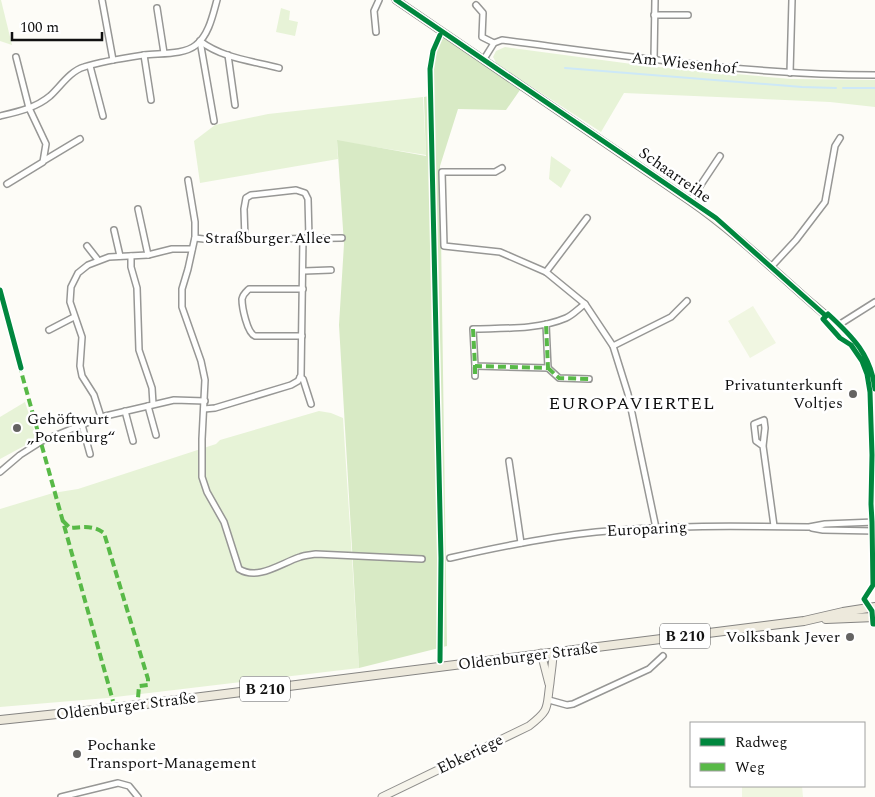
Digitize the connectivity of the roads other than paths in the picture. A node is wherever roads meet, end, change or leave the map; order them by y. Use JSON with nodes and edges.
{"nodes":[{"id":1,"x":102,"y":0,"type":"edge"},
{"id":2,"x":217,"y":0,"type":"edge"},
{"id":3,"x":379,"y":0,"type":"edge"},
{"id":4,"x":396,"y":0,"type":"edge"},
{"id":5,"x":655,"y":0,"type":"edge"},
{"id":6,"x":792,"y":0,"type":"edge"},
{"id":7,"x":476,"y":5,"type":"dead end"},
{"id":8,"x":157,"y":8,"type":"dead end"},
{"id":9,"x":654,"y":15,"type":"junction"},
{"id":10,"x":688,"y":15,"type":"dead end"},
{"id":11,"x":376,"y":32,"type":"dead end"},
{"id":12,"x":200,"y":41,"type":"junction"},
{"id":13,"x":494,"y":43,"type":"junction"},
{"id":14,"x":164,"y":53,"type":"junction"},
{"id":15,"x":144,"y":55,"type":"junction"},
{"id":16,"x":228,"y":55,"type":"junction"},
{"id":17,"x":16,"y":57,"type":"dead end"},
{"id":18,"x":484,"y":59,"type":"junction"},
{"id":19,"x":113,"y":60,"type":"junction"},
{"id":20,"x":654,"y":60,"type":"junction"},
{"id":21,"x":90,"y":66,"type":"junction"},
{"id":22,"x":279,"y":68,"type":"dead end"},
{"id":23,"x":790,"y":73,"type":"junction"},
{"id":24,"x":875,"y":75,"type":"edge"},
{"id":25,"x":150,"y":100,"type":"dead end"},
{"id":26,"x":235,"y":105,"type":"dead end"},
{"id":27,"x":29,"y":108,"type":"junction"},
{"id":28,"x":0,"y":116,"type":"edge"},
{"id":29,"x":103,"y":116,"type":"dead end"},
{"id":30,"x":214,"y":121,"type":"dead end"},
{"id":31,"x":840,"y":138,"type":"dead end"},
{"id":32,"x":80,"y":139,"type":"dead end"},
{"id":33,"x":720,"y":156,"type":"dead end"},
{"id":34,"x":45,"y":160,"type":"junction"},
{"id":35,"x":502,"y":168,"type":"dead end"},
{"id":36,"x":188,"y":180,"type":"dead end"},
{"id":37,"x":7,"y":184,"type":"dead end"},
{"id":38,"x":690,"y":200,"type":"junction"},
{"id":39,"x":138,"y":209,"type":"dead end"},
{"id":40,"x":587,"y":218,"type":"dead end"},
{"id":41,"x":114,"y":230,"type":"dead end"},
{"id":42,"x":195,"y":238,"type":"junction"},
{"id":43,"x":245,"y":238,"type":"junction"},
{"id":44,"x":306,"y":238,"type":"junction"},
{"id":45,"x":342,"y":238,"type":"dead end"},
{"id":46,"x":87,"y":246,"type":"dead end"},
{"id":47,"x":192,"y":250,"type":"junction"},
{"id":48,"x":148,"y":255,"type":"junction"},
{"id":49,"x":120,"y":256,"type":"junction"},
{"id":50,"x":130,"y":256,"type":"junction"},
{"id":51,"x":98,"y":260,"type":"junction"},
{"id":52,"x":771,"y":267,"type":"junction"},
{"id":53,"x":331,"y":270,"type":"dead end"},
{"id":54,"x":304,"y":271,"type":"junction"},
{"id":55,"x":546,"y":272,"type":"junction"},
{"id":56,"x":303,"y":289,"type":"junction"},
{"id":57,"x":687,"y":301,"type":"dead end"},
{"id":58,"x":875,"y":302,"type":"edge"},
{"id":59,"x":585,"y":304,"type":"junction"},
{"id":60,"x":869,"y":306,"type":"junction"},
{"id":61,"x":875,"y":310,"type":"edge"},
{"id":62,"x":74,"y":317,"type":"junction"},
{"id":63,"x":546,"y":324,"type":"junction"},
{"id":64,"x":836,"y":326,"type":"junction"},
{"id":65,"x":49,"y":330,"type":"dead end"},
{"id":66,"x":302,"y":336,"type":"junction"},
{"id":67,"x":613,"y":346,"type":"junction"},
{"id":68,"x":475,"y":366,"type":"junction"},
{"id":69,"x":548,"y":368,"type":"junction"},
{"id":70,"x":475,"y":376,"type":"dead end"},
{"id":71,"x":300,"y":377,"type":"junction"},
{"id":72,"x":589,"y":379,"type":"dead end"},
{"id":73,"x":205,"y":401,"type":"junction"},
{"id":74,"x":311,"y":404,"type":"dead end"},
{"id":75,"x":150,"y":405,"type":"junction"},
{"id":76,"x":204,"y":409,"type":"junction"},
{"id":77,"x":125,"y":411,"type":"junction"},
{"id":78,"x":875,"y":415,"type":"edge"},
{"id":79,"x":101,"y":417,"type":"junction"},
{"id":80,"x":875,"y":424,"type":"edge"},
{"id":81,"x":82,"y":425,"type":"junction"},
{"id":82,"x":156,"y":435,"type":"dead end"},
{"id":83,"x":133,"y":441,"type":"dead end"},
{"id":84,"x":763,"y":446,"type":"dead end"},
{"id":85,"x":90,"y":454,"type":"dead end"},
{"id":86,"x":509,"y":461,"type":"dead end"},
{"id":87,"x":0,"y":472,"type":"edge"},
{"id":88,"x":875,"y":522,"type":"edge"},
{"id":89,"x":774,"y":526,"type":"junction"},
{"id":90,"x":809,"y":527,"type":"junction"},
{"id":91,"x":656,"y":528,"type":"junction"},
{"id":92,"x":875,"y":531,"type":"edge"},
{"id":93,"x":521,"y":543,"type":"junction"},
{"id":94,"x":450,"y":558,"type":"dead end"},
{"id":95,"x":422,"y":559,"type":"dead end"},
{"id":96,"x":875,"y":607,"type":"edge"},
{"id":97,"x":875,"y":618,"type":"edge"},
{"id":98,"x":817,"y":619,"type":"junction"},
{"id":99,"x":553,"y":652,"type":"junction"},
{"id":100,"x":541,"y":653,"type":"junction"},
{"id":101,"x":663,"y":656,"type":"dead end"},
{"id":102,"x":549,"y":685,"type":"junction"},
{"id":103,"x":549,"y":700,"type":"junction"},
{"id":104,"x":0,"y":720,"type":"edge"},
{"id":105,"x":60,"y":797,"type":"edge"},
{"id":106,"x":138,"y":797,"type":"edge"},
{"id":107,"x":382,"y":797,"type":"edge"}],
"edges":[{"from":1,"to":19,"type":"street"},
{"from":2,"to":12,"type":"street"},
{"from":3,"to":11,"type":"street"},
{"from":4,"to":18,"type":"main road","name":"Schaarreihe"},
{"from":5,"to":9,"type":"street"},
{"from":6,"to":23,"type":"street"},
{"from":7,"to":13,"type":"street"},
{"from":8,"to":14,"type":"street"},
{"from":9,"to":10,"type":"street"},
{"from":9,"to":20,"type":"street"},
{"from":12,"to":14,"type":"street"},
{"from":12,"to":16,"type":"street"},
{"from":12,"to":30,"type":"street"},
{"from":13,"to":18,"type":"street"},
{"from":13,"to":20,"type":"street","name":"Am Wiesenhof"},
{"from":14,"to":15,"type":"street"},
{"from":15,"to":19,"type":"street"},
{"from":15,"to":25,"type":"street"},
{"from":16,"to":22,"type":"street"},
{"from":16,"to":26,"type":"street"},
{"from":17,"to":27,"type":"street"},
{"from":18,"to":38,"type":"main road","name":"Schaarreihe"},
{"from":19,"to":21,"type":"street"},
{"from":20,"to":23,"type":"street","name":"Am Wiesenhof"},
{"from":21,"to":27,"type":"street"},
{"from":21,"to":29,"type":"street"},
{"from":23,"to":24,"type":"street","name":"Am Wiesenhof"},
{"from":27,"to":28,"type":"street"},
{"from":27,"to":34,"type":"street"},
{"from":31,"to":52,"type":"street"},
{"from":32,"to":34,"type":"street"},
{"from":33,"to":38,"type":"street","name":"Schaarreihe"},
{"from":34,"to":37,"type":"street"},
{"from":35,"to":55,"type":"street"},
{"from":36,"to":42,"type":"street"},
{"from":38,"to":52,"type":"main road","name":"Schaarreihe"},
{"from":39,"to":48,"type":"street"},
{"from":40,"to":55,"type":"street"},
{"from":41,"to":49,"type":"street"},
{"from":42,"to":43,"type":"street","name":"Straßburger Allee"},
{"from":42,"to":47,"type":"street"},
{"from":43,"to":44,"type":"street","name":"Straßburger Allee"},
{"from":43,"to":44,"type":"street"},
{"from":44,"to":45,"type":"street","name":"Straßburger Allee"},
{"from":44,"to":54,"type":"street"},
{"from":46,"to":51,"type":"street"},
{"from":47,"to":48,"type":"street"},
{"from":47,"to":73,"type":"street"},
{"from":48,"to":50,"type":"street"},
{"from":49,"to":50,"type":"street"},
{"from":49,"to":51,"type":"street"},
{"from":50,"to":75,"type":"street"},
{"from":51,"to":62,"type":"street"},
{"from":52,"to":64,"type":"main road","name":"Schaarreihe"},
{"from":53,"to":54,"type":"street"},
{"from":54,"to":56,"type":"street"},
{"from":55,"to":59,"type":"street"},
{"from":56,"to":66,"type":"street"},
{"from":56,"to":66,"type":"street"},
{"from":57,"to":67,"type":"street"},
{"from":58,"to":60,"type":"street"},
{"from":59,"to":63,"type":"street"},
{"from":59,"to":67,"type":"street"},
{"from":60,"to":61,"type":"street"},
{"from":60,"to":64,"type":"street"},
{"from":62,"to":65,"type":"street"},
{"from":62,"to":79,"type":"street"},
{"from":63,"to":68,"type":"street"},
{"from":63,"to":69,"type":"street"},
{"from":64,"to":78,"type":"main road","name":"Schaarreihe"},
{"from":66,"to":71,"type":"street"},
{"from":67,"to":91,"type":"street"},
{"from":68,"to":69,"type":"street"},
{"from":68,"to":70,"type":"street"},
{"from":69,"to":72,"type":"street"},
{"from":71,"to":74,"type":"street"},
{"from":71,"to":76,"type":"street"},
{"from":73,"to":75,"type":"street"},
{"from":73,"to":76,"type":"street"},
{"from":75,"to":77,"type":"street"},
{"from":75,"to":82,"type":"street"},
{"from":76,"to":95,"type":"street"},
{"from":77,"to":79,"type":"street"},
{"from":77,"to":83,"type":"street"},
{"from":78,"to":80,"type":"main road","name":"Schaarreihe"},
{"from":79,"to":81,"type":"street"},
{"from":81,"to":85,"type":"street"},
{"from":81,"to":87,"type":"street"},
{"from":84,"to":89,"type":"street"},
{"from":86,"to":93,"type":"street"},
{"from":88,"to":90,"type":"street","name":"Europaring"},
{"from":89,"to":90,"type":"street","name":"Europaring"},
{"from":89,"to":91,"type":"street","name":"Europaring"},
{"from":90,"to":92,"type":"street","name":"Europaring"},
{"from":91,"to":93,"type":"street","name":"Europaring"},
{"from":93,"to":94,"type":"street","name":"Europaring"},
{"from":96,"to":98,"type":"main road","name":"Oldenburger Straße","number":"B 210"},
{"from":97,"to":98,"type":"main road","name":"Oldenburger Straße","number":"B 210"},
{"from":98,"to":99,"type":"main road","name":"Oldenburger Straße","number":"B 210"},
{"from":99,"to":100,"type":"main road","name":"Oldenburger Straße","number":"B 210"},
{"from":99,"to":102,"type":"main road"},
{"from":100,"to":102,"type":"main road"},
{"from":100,"to":104,"type":"main road","name":"Oldenburger Straße","number":"B 210"},
{"from":101,"to":103,"type":"street"},
{"from":102,"to":103,"type":"main road"},
{"from":103,"to":107,"type":"main road","name":"Ebkeriege"},
{"from":105,"to":106,"type":"street"}]}
